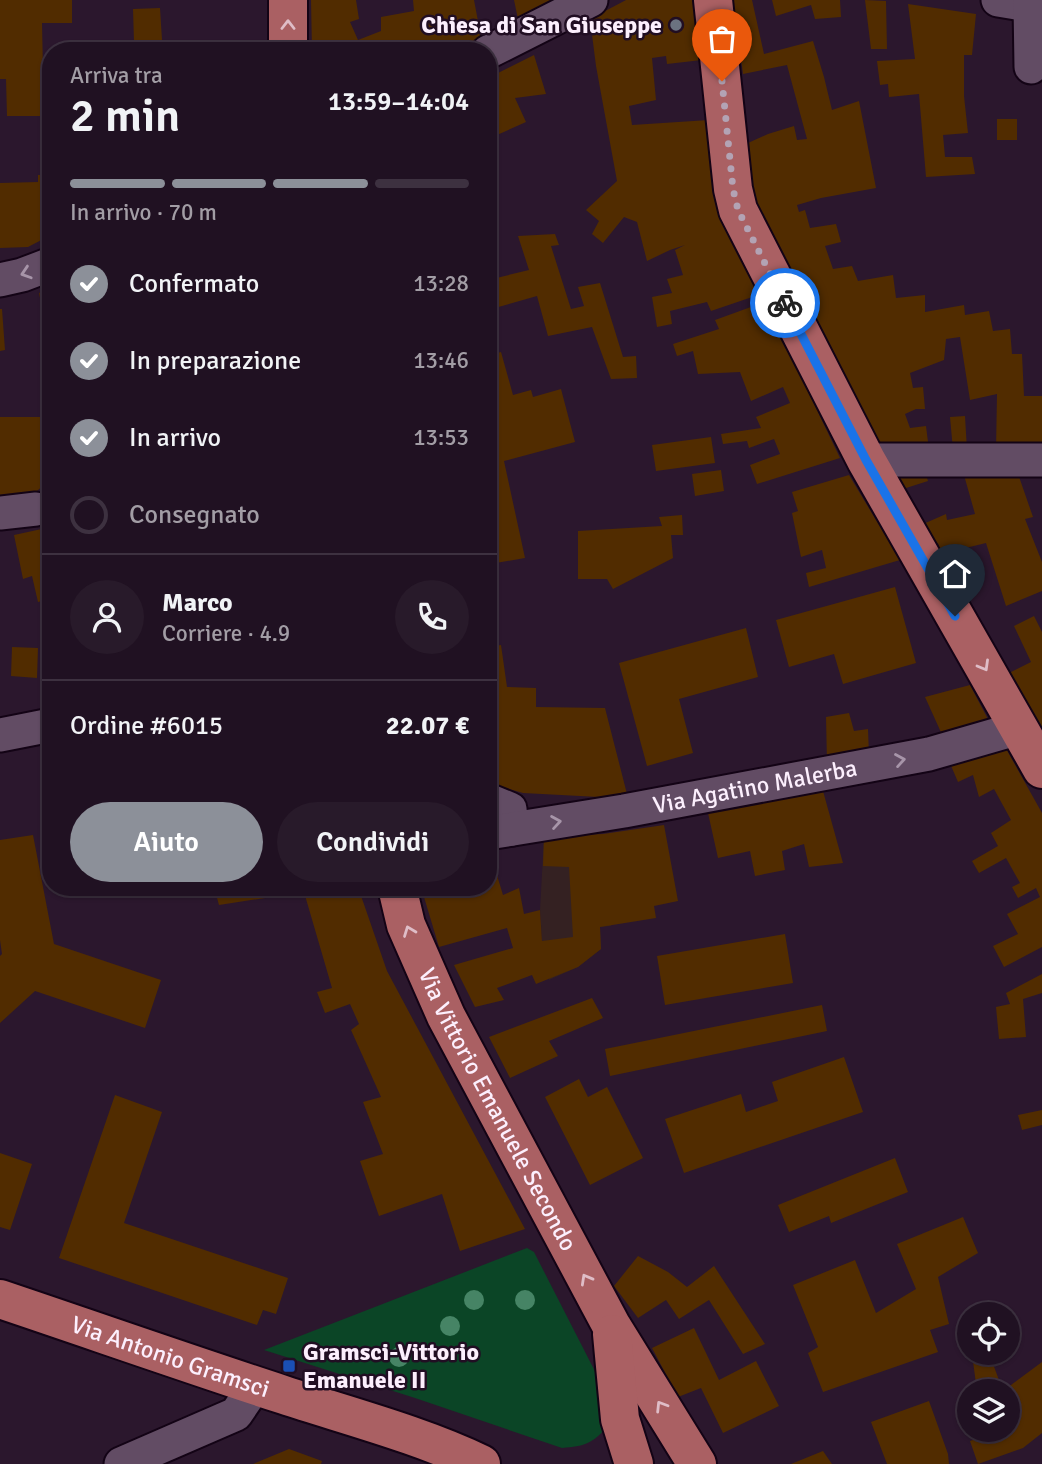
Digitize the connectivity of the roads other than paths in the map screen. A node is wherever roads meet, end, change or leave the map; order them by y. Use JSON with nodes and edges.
{"nodes":[{"id":1,"x":288,"y":0,"type":"edge"},
{"id":2,"x":591,"y":0,"type":"edge"},
{"id":3,"x":713,"y":0,"type":"edge"},
{"id":4,"x":1023,"y":4,"type":"edge"},
{"id":5,"x":288,"y":42,"type":"edge"},
{"id":6,"x":497,"y":47,"type":"edge"},
{"id":7,"x":1031,"y":67,"type":"dead end"},
{"id":8,"x":42,"y":267,"type":"edge"},
{"id":9,"x":0,"y":280,"type":"edge"},
{"id":10,"x":866,"y":460,"type":"junction"},
{"id":11,"x":1042,"y":460,"type":"edge"},
{"id":12,"x":36,"y":509,"type":"dead end"},
{"id":13,"x":0,"y":513,"type":"edge"},
{"id":14,"x":42,"y":727,"type":"edge"},
{"id":15,"x":1019,"y":728,"type":"junction"},
{"id":16,"x":0,"y":735,"type":"edge"},
{"id":17,"x":1042,"y":769,"type":"edge"},
{"id":18,"x":497,"y":804,"type":"edge"},
{"id":19,"x":500,"y":831,"type":"edge"},
{"id":20,"x":399,"y":896,"type":"edge"},
{"id":21,"x":0,"y":1299,"type":"edge"},
{"id":22,"x":611,"y":1325,"type":"junction"},
{"id":23,"x":255,"y":1386,"type":"junction"},
{"id":24,"x":472,"y":1459,"type":"edge"},
{"id":25,"x":121,"y":1464,"type":"edge"},
{"id":26,"x":511,"y":1464,"type":"edge"},
{"id":27,"x":636,"y":1464,"type":"edge"},
{"id":28,"x":695,"y":1464,"type":"edge"}],
"edges":[{"from":5,"to":1,"type":"main road","one_way":true},
{"from":2,"to":6,"type":"street"},
{"from":3,"to":10,"type":"main road"},
{"from":4,"to":7,"type":"street"},
{"from":8,"to":9,"type":"street","one_way":true},
{"from":10,"to":11,"type":"street"},
{"from":10,"to":15,"type":"main road","one_way":true},
{"from":12,"to":13,"type":"street"},
{"from":14,"to":16,"type":"street"},
{"from":15,"to":17,"type":"main road"},
{"from":19,"to":15,"type":"street","name":"Via Agatino Malerba","one_way":true},
{"from":18,"to":19,"type":"street"},
{"from":22,"to":20,"type":"main road","name":"Via Vittorio Emanuele Secondo","one_way":true},
{"from":21,"to":23,"type":"main road","name":"Via Antonio Gramsci"},
{"from":22,"to":27,"type":"main road"},
{"from":28,"to":22,"type":"main road","name":"Via Vittorio Emanuele Secondo","one_way":true},
{"from":23,"to":24,"type":"main road","name":"Via Antonio Gramsci"},
{"from":23,"to":25,"type":"street"},
{"from":24,"to":26,"type":"main road","name":"Via Antonio Gramsci"},
{"from":27,"to":28,"type":"main road"}]}
